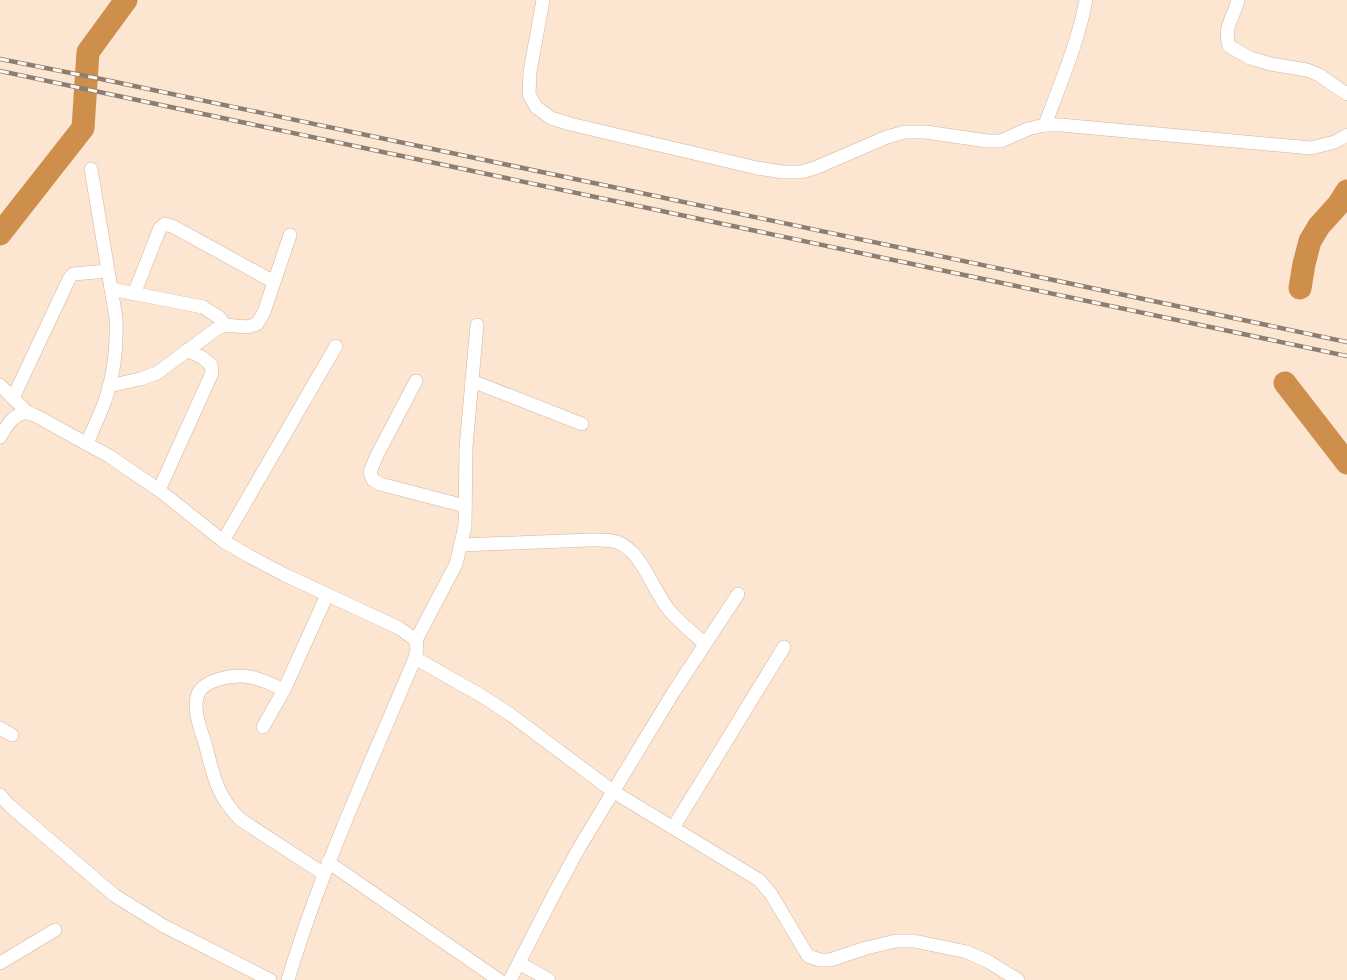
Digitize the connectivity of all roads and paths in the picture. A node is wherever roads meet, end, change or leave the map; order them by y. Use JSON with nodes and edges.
{"nodes":[{"id":1,"x":543,"y":0,"type":"edge"},
{"id":2,"x":1086,"y":0,"type":"edge"},
{"id":3,"x":1238,"y":0,"type":"edge"},
{"id":4,"x":1347,"y":94,"type":"edge"},
{"id":5,"x":1045,"y":125,"type":"junction"},
{"id":6,"x":1347,"y":135,"type":"edge"},
{"id":7,"x":91,"y":169,"type":"dead end"},
{"id":8,"x":290,"y":236,"type":"dead end"},
{"id":9,"x":108,"y":271,"type":"junction"},
{"id":10,"x":274,"y":282,"type":"junction"},
{"id":11,"x":111,"y":289,"type":"junction"},
{"id":12,"x":134,"y":294,"type":"junction"},
{"id":13,"x":224,"y":325,"type":"junction"},
{"id":14,"x":477,"y":325,"type":"dead end"},
{"id":15,"x":336,"y":346,"type":"dead end"},
{"id":16,"x":187,"y":350,"type":"junction"},
{"id":17,"x":416,"y":381,"type":"dead end"},
{"id":18,"x":472,"y":381,"type":"junction"},
{"id":19,"x":0,"y":385,"type":"edge"},
{"id":20,"x":109,"y":386,"type":"junction"},
{"id":21,"x":13,"y":398,"type":"junction"},
{"id":22,"x":28,"y":413,"type":"junction"},
{"id":23,"x":582,"y":424,"type":"dead end"},
{"id":24,"x":0,"y":437,"type":"edge"},
{"id":25,"x":87,"y":444,"type":"junction"},
{"id":26,"x":159,"y":490,"type":"junction"},
{"id":27,"x":465,"y":506,"type":"junction"},
{"id":28,"x":224,"y":541,"type":"junction"},
{"id":29,"x":461,"y":545,"type":"junction"},
{"id":30,"x":738,"y":594,"type":"dead end"},
{"id":31,"x":327,"y":595,"type":"junction"},
{"id":32,"x":416,"y":640,"type":"junction"},
{"id":33,"x":705,"y":644,"type":"junction"},
{"id":34,"x":784,"y":647,"type":"dead end"},
{"id":35,"x":415,"y":658,"type":"junction"},
{"id":36,"x":284,"y":690,"type":"junction"},
{"id":37,"x":263,"y":727,"type":"dead end"},
{"id":38,"x":0,"y":728,"type":"edge"},
{"id":39,"x":12,"y":735,"type":"dead end"},
{"id":40,"x":614,"y":792,"type":"junction"},
{"id":41,"x":0,"y":795,"type":"edge"},
{"id":42,"x":673,"y":828,"type":"junction"},
{"id":43,"x":326,"y":868,"type":"junction"},
{"id":44,"x":55,"y":930,"type":"dead end"},
{"id":45,"x":519,"y":962,"type":"junction"},
{"id":46,"x":0,"y":963,"type":"edge"},
{"id":47,"x":270,"y":980,"type":"edge"},
{"id":48,"x":288,"y":980,"type":"edge"},
{"id":49,"x":499,"y":980,"type":"edge"},
{"id":50,"x":510,"y":980,"type":"edge"},
{"id":51,"x":549,"y":980,"type":"edge"},
{"id":52,"x":1018,"y":980,"type":"edge"}],
"edges":[{"from":1,"to":5,"type":"street"},
{"from":2,"to":5,"type":"street"},
{"from":3,"to":4,"type":"street"},
{"from":5,"to":6,"type":"street"},
{"from":7,"to":9,"type":"street"},
{"from":8,"to":10,"type":"street"},
{"from":9,"to":11,"type":"street"},
{"from":9,"to":21,"type":"street"},
{"from":10,"to":12,"type":"street"},
{"from":10,"to":13,"type":"street"},
{"from":11,"to":12,"type":"street"},
{"from":11,"to":20,"type":"street"},
{"from":12,"to":13,"type":"street"},
{"from":13,"to":16,"type":"street"},
{"from":14,"to":18,"type":"street"},
{"from":15,"to":28,"type":"street"},
{"from":16,"to":20,"type":"street"},
{"from":16,"to":26,"type":"street"},
{"from":17,"to":27,"type":"street"},
{"from":18,"to":23,"type":"street"},
{"from":18,"to":27,"type":"street"},
{"from":19,"to":21,"type":"street"},
{"from":20,"to":25,"type":"street"},
{"from":21,"to":22,"type":"street"},
{"from":22,"to":24,"type":"street"},
{"from":22,"to":25,"type":"street"},
{"from":25,"to":26,"type":"street"},
{"from":26,"to":28,"type":"street"},
{"from":27,"to":29,"type":"street"},
{"from":28,"to":31,"type":"street"},
{"from":29,"to":32,"type":"street"},
{"from":29,"to":33,"type":"street"},
{"from":30,"to":33,"type":"street"},
{"from":31,"to":32,"type":"street"},
{"from":31,"to":36,"type":"street"},
{"from":32,"to":35,"type":"street"},
{"from":33,"to":40,"type":"street"},
{"from":34,"to":42,"type":"street"},
{"from":35,"to":40,"type":"street"},
{"from":35,"to":43,"type":"street"},
{"from":36,"to":37,"type":"street"},
{"from":36,"to":43,"type":"street"},
{"from":38,"to":39,"type":"street"},
{"from":40,"to":42,"type":"street"},
{"from":40,"to":45,"type":"street"},
{"from":41,"to":47,"type":"street"},
{"from":42,"to":52,"type":"street"},
{"from":43,"to":48,"type":"street"},
{"from":43,"to":49,"type":"street"},
{"from":44,"to":46,"type":"street"},
{"from":45,"to":50,"type":"street"},
{"from":45,"to":51,"type":"street"}]}
